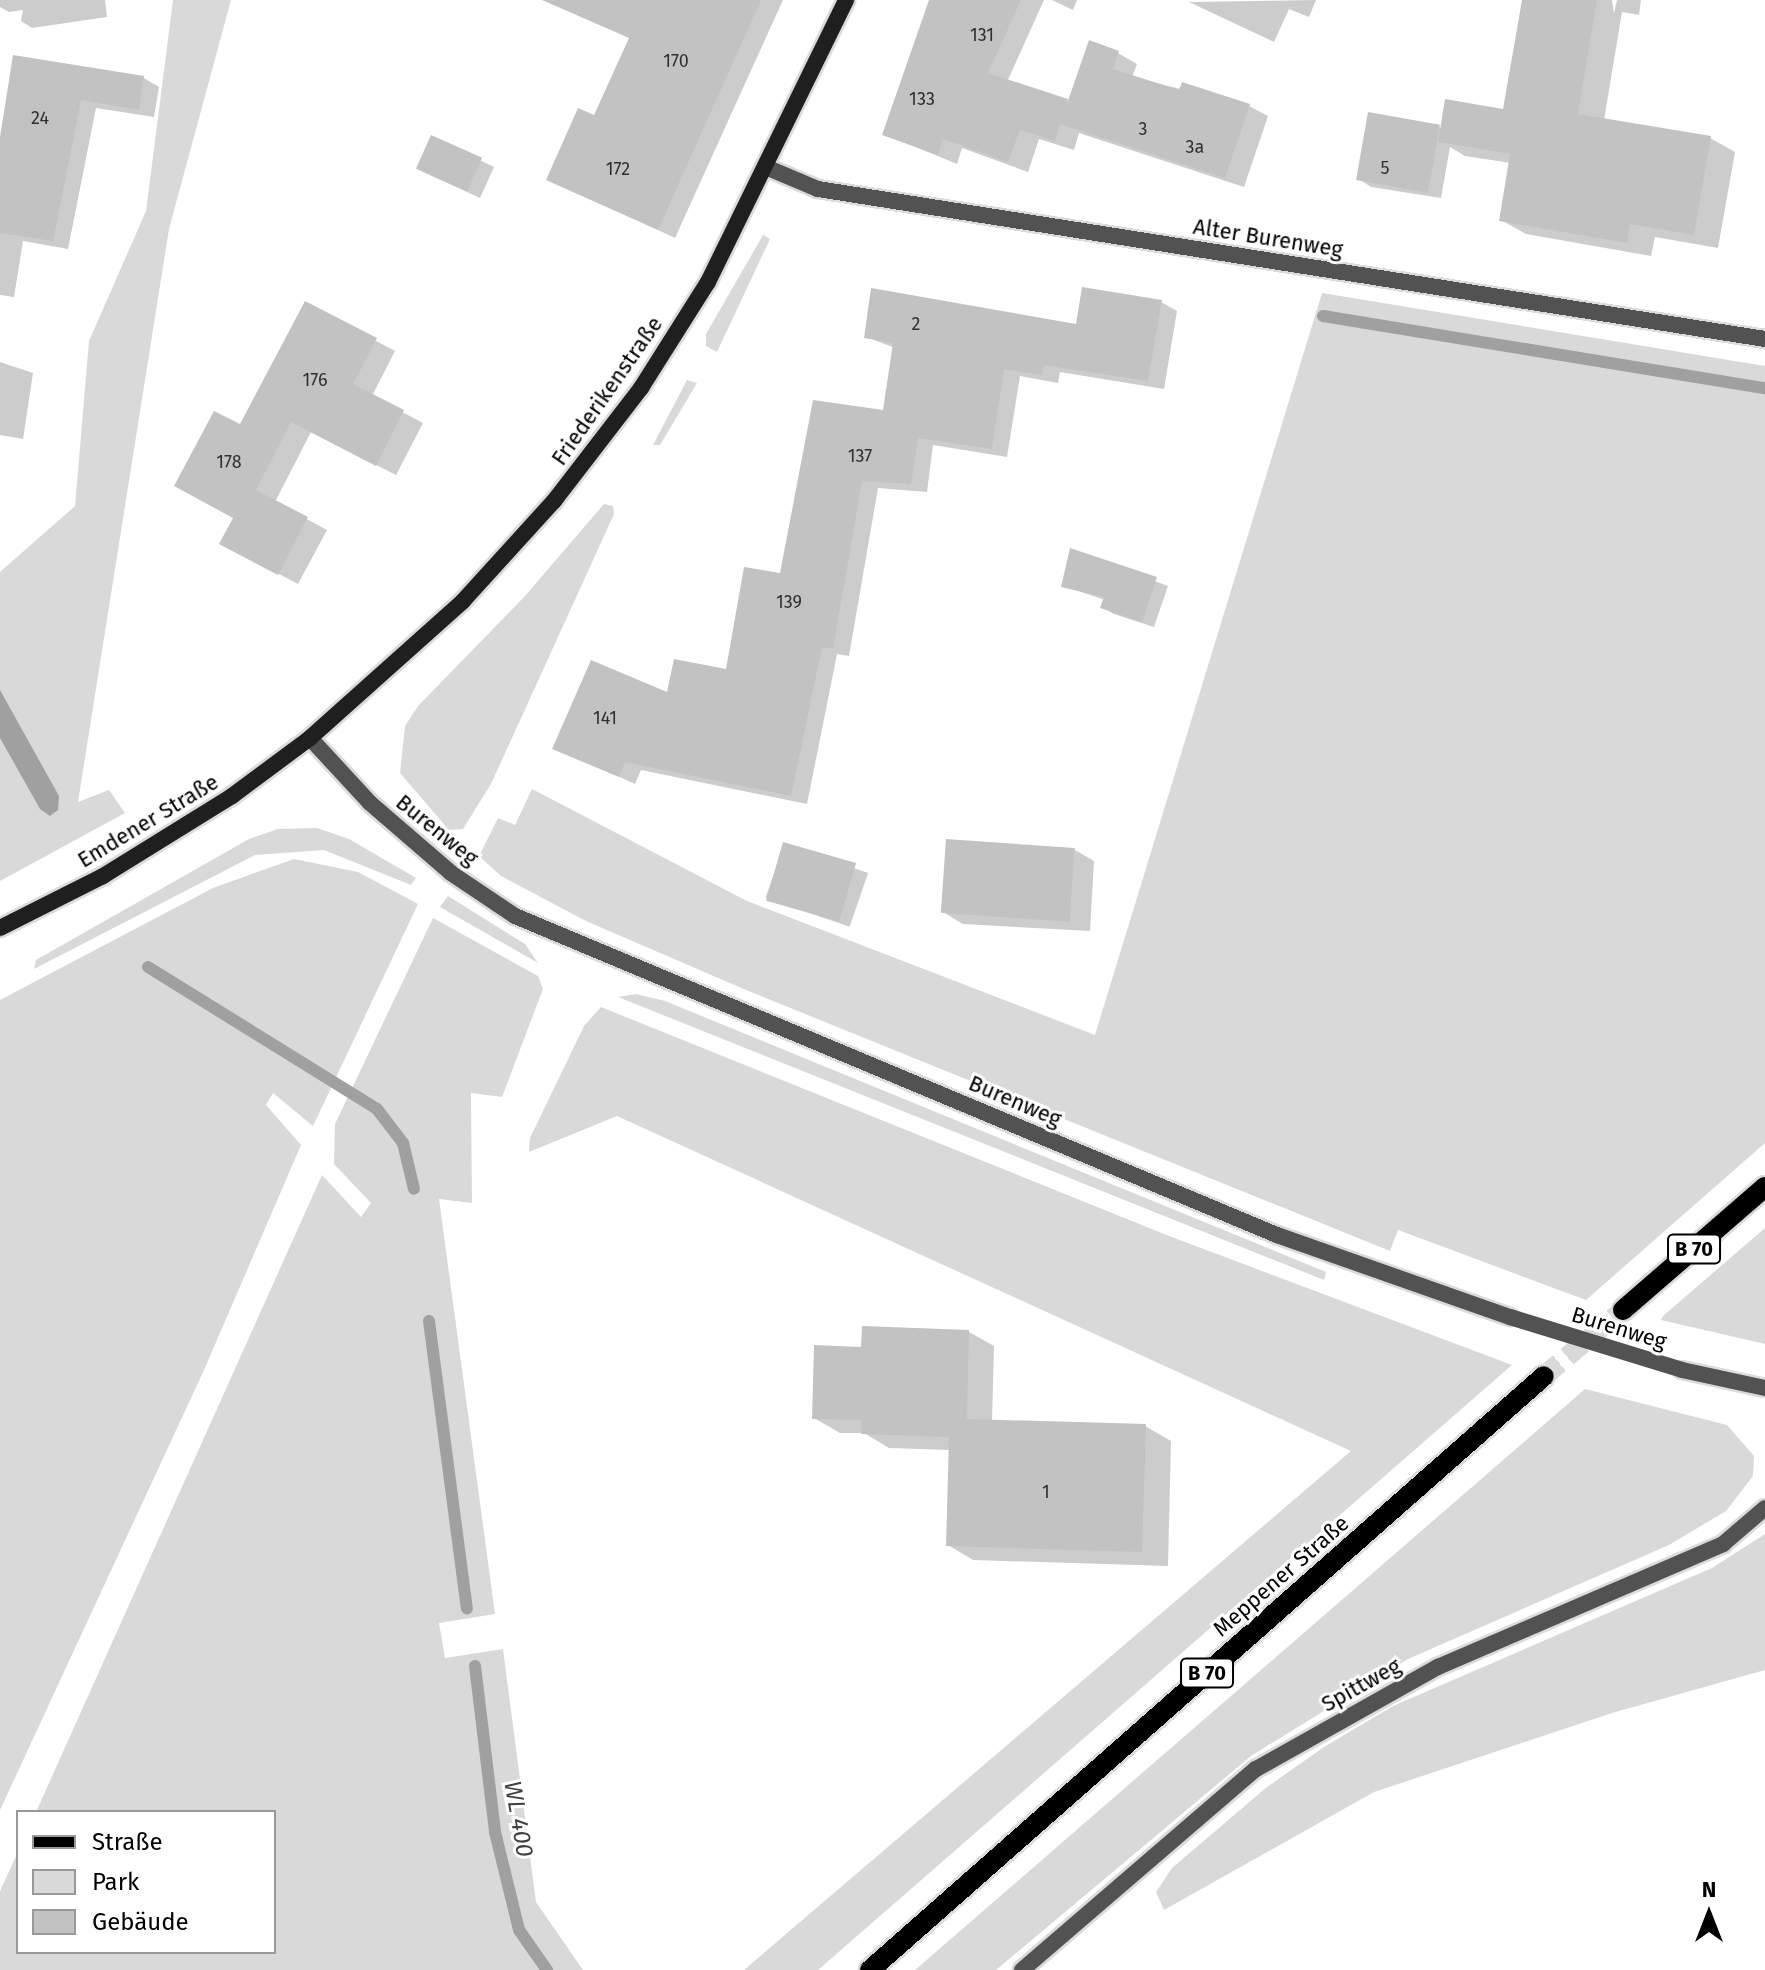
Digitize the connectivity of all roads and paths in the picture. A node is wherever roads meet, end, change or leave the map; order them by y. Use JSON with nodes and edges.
{"nodes":[{"id":1,"x":846,"y":0,"type":"edge"},
{"id":2,"x":768,"y":168,"type":"junction"},
{"id":3,"x":1765,"y":339,"type":"edge"},
{"id":4,"x":310,"y":738,"type":"junction"},
{"id":5,"x":0,"y":928,"type":"edge"},
{"id":6,"x":1765,"y":1187,"type":"edge"},
{"id":7,"x":1623,"y":1310,"type":"tunnel mouth"},
{"id":8,"x":1544,"y":1376,"type":"tunnel mouth"},
{"id":9,"x":1765,"y":1388,"type":"edge"},
{"id":10,"x":1765,"y":1508,"type":"edge"},
{"id":11,"x":870,"y":1970,"type":"edge"},
{"id":12,"x":1022,"y":1970,"type":"edge"}],
"edges":[{"from":1,"to":2,"type":"street","name":"Friederikenstraße"},
{"from":2,"to":3,"type":"street","name":"Alter Burenweg"},
{"from":2,"to":4,"type":"street","name":"Friederikenstraße"},
{"from":4,"to":5,"type":"street","name":"Emdener Straße"},
{"from":4,"to":9,"type":"street","name":"Burenweg","bridge":true},
{"from":6,"to":7,"type":"main road","number":"B 70"},
{"from":8,"to":11,"type":"main road","name":"Meppener Straße","number":"B 70"},
{"from":10,"to":12,"type":"street","name":"Spittweg"}]}
